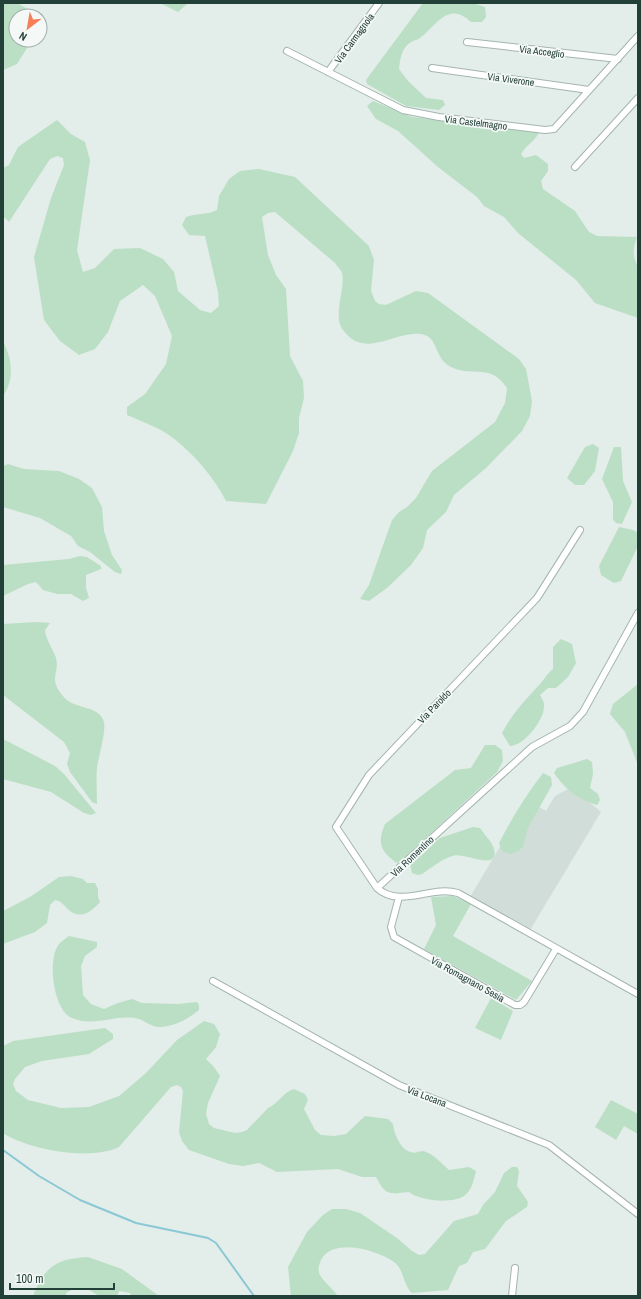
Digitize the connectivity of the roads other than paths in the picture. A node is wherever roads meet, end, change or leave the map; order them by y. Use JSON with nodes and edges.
{"nodes":[{"id":1,"x":379,"y":3,"type":"edge"},
{"id":2,"x":638,"y":36,"type":"edge"},
{"id":3,"x":467,"y":42,"type":"dead end"},
{"id":4,"x":287,"y":51,"type":"dead end"},
{"id":5,"x":618,"y":60,"type":"junction"},
{"id":6,"x":432,"y":68,"type":"dead end"},
{"id":7,"x":328,"y":72,"type":"junction"},
{"id":8,"x":589,"y":90,"type":"junction"},
{"id":9,"x":638,"y":98,"type":"edge"},
{"id":10,"x":575,"y":167,"type":"dead end"},
{"id":11,"x":580,"y":530,"type":"dead end"},
{"id":12,"x":638,"y":613,"type":"edge"},
{"id":13,"x":377,"y":888,"type":"junction"},
{"id":14,"x":399,"y":897,"type":"junction"},
{"id":15,"x":556,"y":949,"type":"junction"},
{"id":16,"x":213,"y":981,"type":"dead end"},
{"id":17,"x":638,"y":994,"type":"edge"},
{"id":18,"x":638,"y":1214,"type":"edge"},
{"id":19,"x":515,"y":1268,"type":"dead end"},
{"id":20,"x":512,"y":1296,"type":"edge"}],
"edges":[{"from":1,"to":7,"type":"street","name":"Via Carmagnola"},
{"from":2,"to":5,"type":"street","name":"Via Castelmagno"},
{"from":3,"to":5,"type":"street","name":"Via Acceglio"},
{"from":4,"to":7,"type":"street","name":"Via Castelmagno"},
{"from":5,"to":8,"type":"street","name":"Via Castelmagno"},
{"from":6,"to":8,"type":"street","name":"Via Viverone"},
{"from":7,"to":8,"type":"street","name":"Via Castelmagno"},
{"from":9,"to":10,"type":"street"},
{"from":11,"to":13,"type":"street","name":"Via Paroldo"},
{"from":12,"to":13,"type":"street","name":"Via Romentino"},
{"from":13,"to":14,"type":"street"},
{"from":14,"to":15,"type":"street"},
{"from":14,"to":15,"type":"street","name":"Via Romagnano Sesia"},
{"from":15,"to":17,"type":"street"},
{"from":16,"to":18,"type":"street","name":"Via Locana"},
{"from":19,"to":20,"type":"street"}]}
